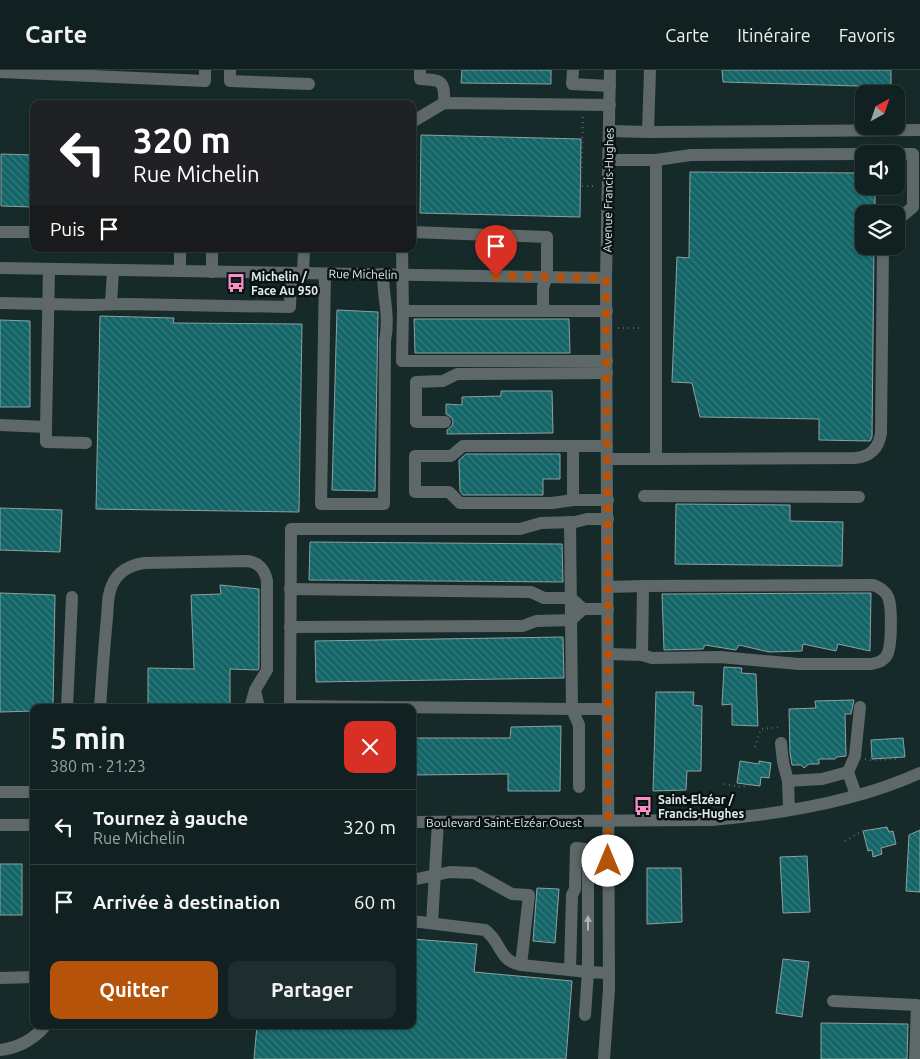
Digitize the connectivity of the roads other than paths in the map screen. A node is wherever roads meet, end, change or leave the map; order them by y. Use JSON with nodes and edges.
{"nodes":[{"id":1,"x":205,"y":70,"type":"edge"},
{"id":2,"x":230,"y":70,"type":"edge"},
{"id":3,"x":420,"y":70,"type":"edge"},
{"id":4,"x":573,"y":70,"type":"edge"},
{"id":5,"x":610,"y":70,"type":"edge"},
{"id":6,"x":650,"y":70,"type":"edge"},
{"id":7,"x":0,"y":72,"type":"edge"},
{"id":8,"x":96,"y":73,"type":"edge"},
{"id":9,"x":309,"y":84,"type":"dead end"},
{"id":10,"x":610,"y":86,"type":"junction"},
{"id":11,"x":444,"y":103,"type":"junction"},
{"id":12,"x":610,"y":105,"type":"junction"},
{"id":13,"x":416,"y":120,"type":"edge"},
{"id":14,"x":920,"y":130,"type":"edge"},
{"id":15,"x":609,"y":131,"type":"junction"},
{"id":16,"x":648,"y":132,"type":"junction"},
{"id":17,"x":855,"y":154,"type":"edge"},
{"id":18,"x":905,"y":154,"type":"edge"},
{"id":19,"x":608,"y":160,"type":"junction"},
{"id":20,"x":656,"y":160,"type":"junction"},
{"id":21,"x":905,"y":214,"type":"edge"},
{"id":22,"x":0,"y":232,"type":"edge"},
{"id":23,"x":30,"y":232,"type":"edge"},
{"id":24,"x":416,"y":232,"type":"edge"},
{"id":25,"x":180,"y":252,"type":"edge"},
{"id":26,"x":212,"y":252,"type":"edge"},
{"id":27,"x":303,"y":252,"type":"edge"},
{"id":28,"x":402,"y":252,"type":"edge"},
{"id":29,"x":883,"y":255,"type":"edge"},
{"id":30,"x":0,"y":268,"type":"edge"},
{"id":31,"x":49,"y":269,"type":"junction"},
{"id":32,"x":113,"y":270,"type":"junction"},
{"id":33,"x":180,"y":271,"type":"junction"},
{"id":34,"x":212,"y":272,"type":"junction"},
{"id":35,"x":297,"y":273,"type":"junction"},
{"id":36,"x":325,"y":274,"type":"junction"},
{"id":37,"x":383,"y":274,"type":"junction"},
{"id":38,"x":402,"y":275,"type":"junction"},
{"id":39,"x":547,"y":277,"type":"junction"},
{"id":40,"x":606,"y":278,"type":"junction"},
{"id":41,"x":0,"y":303,"type":"edge"},
{"id":42,"x":48,"y":304,"type":"junction"},
{"id":43,"x":112,"y":304,"type":"junction"},
{"id":44,"x":403,"y":311,"type":"junction"},
{"id":45,"x":543,"y":311,"type":"junction"},
{"id":46,"x":607,"y":311,"type":"junction"},
{"id":47,"x":607,"y":367,"type":"junction"},
{"id":48,"x":445,"y":422,"type":"dead end"},
{"id":49,"x":0,"y":425,"type":"edge"},
{"id":50,"x":46,"y":427,"type":"junction"},
{"id":51,"x":86,"y":443,"type":"dead end"},
{"id":52,"x":573,"y":446,"type":"junction"},
{"id":53,"x":607,"y":452,"type":"junction"},
{"id":54,"x":656,"y":459,"type":"junction"},
{"id":55,"x":644,"y":496,"type":"dead end"},
{"id":56,"x":859,"y":497,"type":"dead end"},
{"id":57,"x":573,"y":500,"type":"junction"},
{"id":58,"x":608,"y":500,"type":"junction"},
{"id":59,"x":608,"y":519,"type":"junction"},
{"id":60,"x":570,"y":522,"type":"junction"},
{"id":61,"x":643,"y":586,"type":"junction"},
{"id":62,"x":608,"y":587,"type":"junction"},
{"id":63,"x":290,"y":589,"type":"junction"},
{"id":64,"x":72,"y":597,"type":"dead end"},
{"id":65,"x":571,"y":598,"type":"junction"},
{"id":66,"x":583,"y":609,"type":"junction"},
{"id":67,"x":608,"y":609,"type":"junction"},
{"id":68,"x":571,"y":620,"type":"junction"},
{"id":69,"x":290,"y":627,"type":"junction"},
{"id":70,"x":608,"y":654,"type":"junction"},
{"id":71,"x":642,"y":655,"type":"junction"},
{"id":72,"x":255,"y":690,"type":"junction"},
{"id":73,"x":67,"y":704,"type":"edge"},
{"id":74,"x":100,"y":704,"type":"edge"},
{"id":75,"x":251,"y":704,"type":"edge"},
{"id":76,"x":257,"y":704,"type":"edge"},
{"id":77,"x":289,"y":704,"type":"edge"},
{"id":78,"x":860,"y":707,"type":"dead end"},
{"id":79,"x":416,"y":708,"type":"edge"},
{"id":80,"x":572,"y":709,"type":"junction"},
{"id":81,"x":608,"y":709,"type":"junction"},
{"id":82,"x":781,"y":743,"type":"dead end"},
{"id":83,"x":848,"y":772,"type":"junction"},
{"id":84,"x":920,"y":773,"type":"edge"},
{"id":85,"x":788,"y":781,"type":"junction"},
{"id":86,"x":579,"y":787,"type":"dead end"},
{"id":87,"x":0,"y":792,"type":"edge"},
{"id":88,"x":30,"y":792,"type":"edge"},
{"id":89,"x":856,"y":795,"type":"junction"},
{"id":90,"x":789,"y":810,"type":"junction"},
{"id":91,"x":608,"y":821,"type":"junction"},
{"id":92,"x":416,"y":822,"type":"edge"},
{"id":93,"x":438,"y":822,"type":"junction"},
{"id":94,"x":0,"y":825,"type":"edge"},
{"id":95,"x":30,"y":825,"type":"edge"},
{"id":96,"x":436,"y":875,"type":"junction"},
{"id":97,"x":416,"y":879,"type":"edge"},
{"id":98,"x":416,"y":921,"type":"edge"},
{"id":99,"x":432,"y":923,"type":"junction"},
{"id":100,"x":521,"y":965,"type":"junction"},
{"id":101,"x":570,"y":970,"type":"junction"},
{"id":102,"x":588,"y":972,"type":"junction"},
{"id":103,"x":609,"y":973,"type":"junction"},
{"id":104,"x":30,"y":977,"type":"edge"},
{"id":105,"x":0,"y":978,"type":"edge"},
{"id":106,"x":833,"y":1002,"type":"dead end"},
{"id":107,"x":918,"y":1005,"type":"edge"},
{"id":108,"x":585,"y":1015,"type":"dead end"},
{"id":109,"x":42,"y":1029,"type":"edge"},
{"id":110,"x":0,"y":1050,"type":"edge"},
{"id":111,"x":604,"y":1059,"type":"edge"},
{"id":112,"x":914,"y":1059,"type":"edge"}],
"edges":[{"from":1,"to":8,"type":"street"},
{"from":2,"to":9,"type":"street"},
{"from":3,"to":11,"type":"street"},
{"from":4,"to":10,"type":"street"},
{"from":5,"to":10,"type":"street","name":"Avenue Francis-Hughes"},
{"from":6,"to":16,"type":"street"},
{"from":7,"to":8,"type":"street"},
{"from":10,"to":12,"type":"street","name":"Avenue Francis-Hughes"},
{"from":11,"to":12,"type":"street"},
{"from":11,"to":13,"type":"street"},
{"from":12,"to":15,"type":"street","name":"Avenue Francis-Hughes"},
{"from":14,"to":16,"type":"street"},
{"from":15,"to":16,"type":"street"},
{"from":15,"to":19,"type":"street","name":"Avenue Francis-Hughes"},
{"from":17,"to":20,"type":"street"},
{"from":18,"to":21,"type":"street"},
{"from":19,"to":20,"type":"street"},
{"from":19,"to":40,"type":"street","name":"Avenue Francis-Hughes"},
{"from":20,"to":54,"type":"street"},
{"from":22,"to":23,"type":"street"},
{"from":24,"to":39,"type":"street"},
{"from":25,"to":33,"type":"street"},
{"from":26,"to":34,"type":"street"},
{"from":27,"to":35,"type":"street"},
{"from":28,"to":38,"type":"street"},
{"from":29,"to":54,"type":"street"},
{"from":30,"to":31,"type":"street","name":"Rue Michelin"},
{"from":31,"to":32,"type":"street","name":"Rue Michelin"},
{"from":31,"to":42,"type":"street"},
{"from":32,"to":33,"type":"street","name":"Rue Michelin"},
{"from":32,"to":43,"type":"street"},
{"from":33,"to":34,"type":"street","name":"Rue Michelin"},
{"from":34,"to":35,"type":"street","name":"Rue Michelin"},
{"from":35,"to":36,"type":"street","name":"Rue Michelin"},
{"from":35,"to":43,"type":"street"},
{"from":36,"to":37,"type":"street","name":"Rue Michelin"},
{"from":36,"to":37,"type":"street"},
{"from":37,"to":38,"type":"street","name":"Rue Michelin"},
{"from":38,"to":39,"type":"street","name":"Rue Michelin"},
{"from":38,"to":44,"type":"street"},
{"from":39,"to":40,"type":"street","name":"Rue Michelin"},
{"from":39,"to":45,"type":"street"},
{"from":40,"to":46,"type":"street","name":"Avenue Francis-Hughes"},
{"from":41,"to":42,"type":"street"},
{"from":42,"to":43,"type":"street"},
{"from":42,"to":50,"type":"street"},
{"from":44,"to":45,"type":"street"},
{"from":44,"to":47,"type":"street"},
{"from":45,"to":46,"type":"street"},
{"from":46,"to":47,"type":"street","name":"Avenue Francis-Hughes"},
{"from":47,"to":48,"type":"street"},
{"from":47,"to":53,"type":"street","name":"Avenue Francis-Hughes"},
{"from":49,"to":50,"type":"street"},
{"from":50,"to":51,"type":"street"},
{"from":52,"to":53,"type":"street"},
{"from":52,"to":57,"type":"street"},
{"from":52,"to":57,"type":"street"},
{"from":53,"to":54,"type":"street"},
{"from":53,"to":58,"type":"street","name":"Avenue Francis-Hughes"},
{"from":55,"to":56,"type":"street"},
{"from":57,"to":58,"type":"street"},
{"from":58,"to":59,"type":"street","name":"Avenue Francis-Hughes"},
{"from":59,"to":60,"type":"street"},
{"from":59,"to":62,"type":"street","name":"Avenue Francis-Hughes"},
{"from":60,"to":63,"type":"street"},
{"from":60,"to":65,"type":"street"},
{"from":61,"to":62,"type":"street"},
{"from":61,"to":71,"type":"street"},
{"from":61,"to":71,"type":"street"},
{"from":62,"to":67,"type":"street","name":"Avenue Francis-Hughes"},
{"from":63,"to":65,"type":"street"},
{"from":63,"to":69,"type":"street"},
{"from":64,"to":73,"type":"street"},
{"from":65,"to":66,"type":"street"},
{"from":65,"to":68,"type":"street"},
{"from":66,"to":67,"type":"street"},
{"from":66,"to":68,"type":"street"},
{"from":67,"to":70,"type":"street","name":"Avenue Francis-Hughes"},
{"from":68,"to":69,"type":"street"},
{"from":68,"to":80,"type":"street"},
{"from":69,"to":77,"type":"street"},
{"from":70,"to":71,"type":"street"},
{"from":70,"to":81,"type":"street","name":"Avenue Francis-Hughes"},
{"from":72,"to":74,"type":"street"},
{"from":72,"to":75,"type":"street"},
{"from":72,"to":76,"type":"street"},
{"from":78,"to":83,"type":"street"},
{"from":79,"to":80,"type":"street"},
{"from":80,"to":81,"type":"street"},
{"from":80,"to":86,"type":"street"},
{"from":81,"to":91,"type":"street","name":"Avenue Francis-Hughes"},
{"from":82,"to":85,"type":"street"},
{"from":83,"to":85,"type":"street"},
{"from":83,"to":89,"type":"street"},
{"from":84,"to":89,"type":"street","name":"Boulevard Saint-Elzéar Ouest"},
{"from":85,"to":90,"type":"street"},
{"from":87,"to":88,"type":"street"},
{"from":89,"to":90,"type":"street","name":"Boulevard Saint-Elzéar Ouest"},
{"from":90,"to":91,"type":"street","name":"Boulevard Saint-Elzéar Ouest"},
{"from":91,"to":93,"type":"street","name":"Boulevard Saint-Elzéar Ouest"},
{"from":91,"to":103,"type":"street","name":"Avenue Francis-Hughes"},
{"from":92,"to":93,"type":"street","name":"Boulevard Saint-Elzéar Ouest"},
{"from":93,"to":96,"type":"street"},
{"from":94,"to":95,"type":"street"},
{"from":96,"to":97,"type":"street"},
{"from":96,"to":99,"type":"street"},
{"from":96,"to":100,"type":"street"},
{"from":98,"to":99,"type":"street"},
{"from":99,"to":100,"type":"street"},
{"from":100,"to":101,"type":"street"},
{"from":101,"to":102,"type":"street"},
{"from":102,"to":101,"type":"street","one_way":true},
{"from":102,"to":103,"type":"street"},
{"from":102,"to":108,"type":"street"},
{"from":103,"to":111,"type":"street","name":"Avenue Francis-Hughes"},
{"from":104,"to":105,"type":"street"},
{"from":106,"to":107,"type":"street"},
{"from":107,"to":112,"type":"street"},
{"from":109,"to":110,"type":"street"}]}
